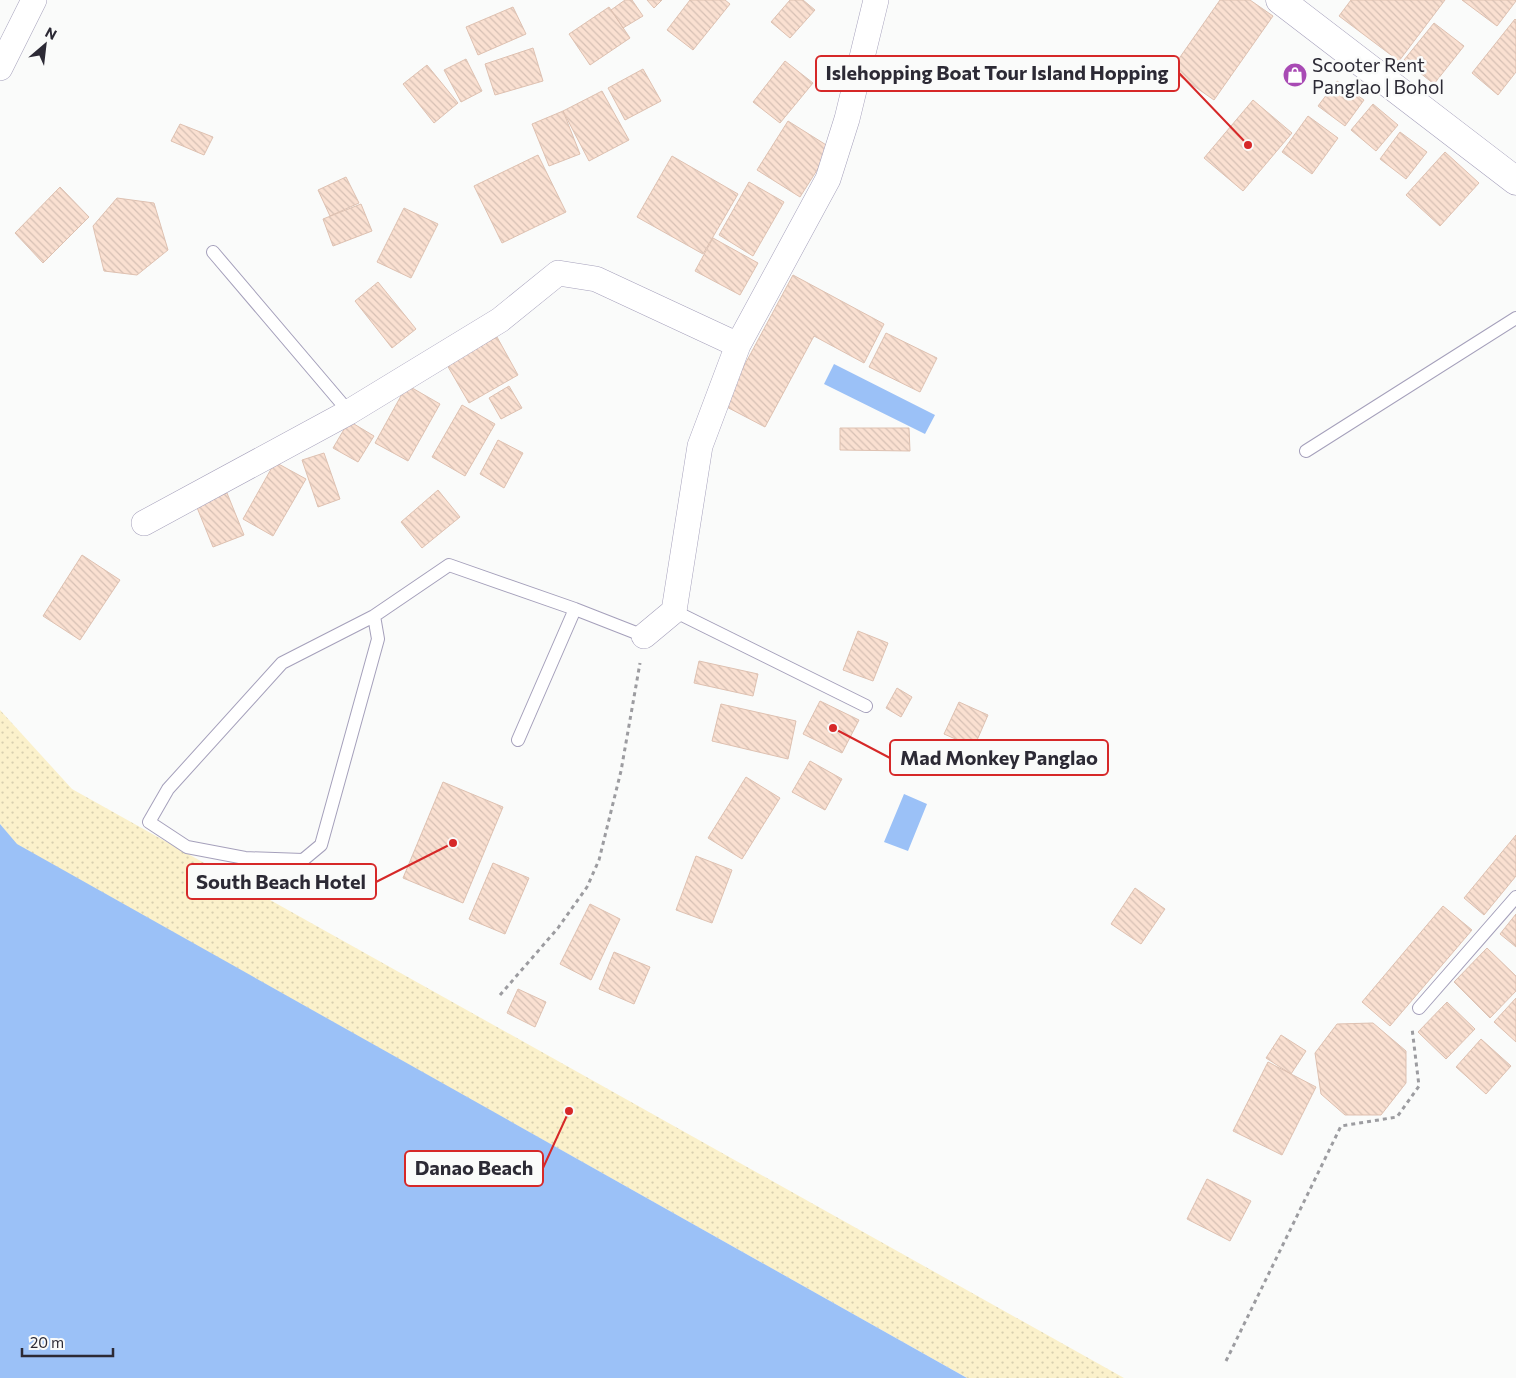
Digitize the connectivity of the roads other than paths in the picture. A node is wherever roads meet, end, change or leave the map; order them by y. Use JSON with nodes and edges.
{"nodes":[{"id":1,"x":34,"y":0,"type":"edge"},
{"id":2,"x":876,"y":0,"type":"edge"},
{"id":3,"x":1280,"y":0,"type":"edge"},
{"id":4,"x":0,"y":68,"type":"edge"},
{"id":5,"x":1516,"y":181,"type":"edge"},
{"id":6,"x":213,"y":252,"type":"dead end"},
{"id":7,"x":1516,"y":318,"type":"edge"},
{"id":8,"x":738,"y":345,"type":"junction"},
{"id":9,"x":349,"y":412,"type":"junction"},
{"id":10,"x":1306,"y":451,"type":"dead end"},
{"id":11,"x":144,"y":523,"type":"dead end"},
{"id":12,"x":575,"y":609,"type":"junction"},
{"id":13,"x":674,"y":611,"type":"junction"},
{"id":14,"x":374,"y":616,"type":"junction"},
{"id":15,"x":644,"y":636,"type":"joint"},
{"id":16,"x":866,"y":706,"type":"dead end"},
{"id":17,"x":518,"y":740,"type":"dead end"},
{"id":18,"x":1516,"y":897,"type":"edge"},
{"id":19,"x":1419,"y":1008,"type":"road end"}],
"edges":[{"from":1,"to":4,"type":"street"},
{"from":2,"to":8,"type":"street"},
{"from":3,"to":5,"type":"street"},
{"from":6,"to":9,"type":"lane"},
{"from":7,"to":10,"type":"lane"},
{"from":8,"to":9,"type":"street"},
{"from":8,"to":13,"type":"street"},
{"from":9,"to":11,"type":"street"},
{"from":12,"to":14,"type":"lane"},
{"from":12,"to":15,"type":"lane"},
{"from":12,"to":17,"type":"lane"},
{"from":13,"to":15,"type":"street"},
{"from":13,"to":16,"type":"lane"},
{"from":14,"to":14,"type":"lane"},
{"from":18,"to":19,"type":"lane"}]}
